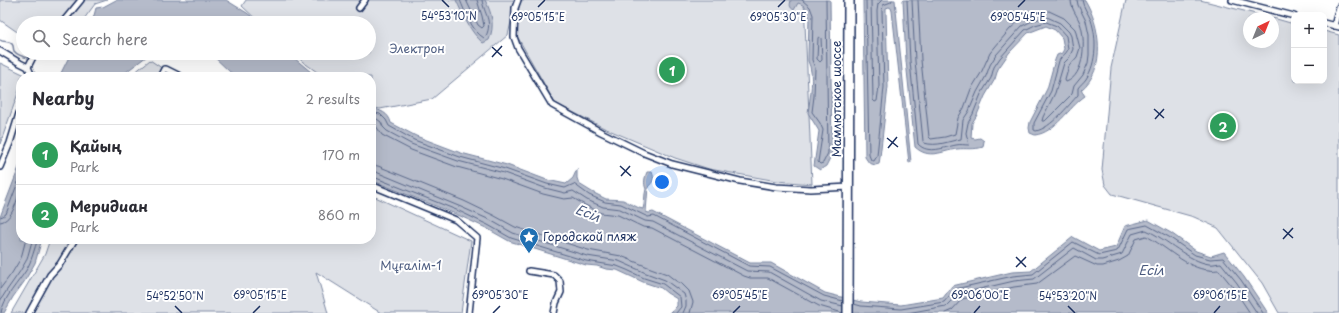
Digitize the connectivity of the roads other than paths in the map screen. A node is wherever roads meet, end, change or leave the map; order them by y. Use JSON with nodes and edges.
{"nodes":[{"id":1,"x":81,"y":0,"type":"edge"},
{"id":2,"x":366,"y":0,"type":"edge"},
{"id":3,"x":518,"y":0,"type":"edge"},
{"id":4,"x":849,"y":0,"type":"edge"},
{"id":5,"x":1232,"y":0,"type":"edge"},
{"id":6,"x":1339,"y":7,"type":"edge"},
{"id":7,"x":359,"y":8,"type":"dead end"},
{"id":8,"x":1291,"y":15,"type":"edge"},
{"id":9,"x":68,"y":16,"type":"edge"},
{"id":10,"x":1336,"y":26,"type":"edge"},
{"id":11,"x":0,"y":51,"type":"edge"},
{"id":12,"x":32,"y":60,"type":"edge"},
{"id":13,"x":28,"y":67,"type":"junction"},
{"id":14,"x":30,"y":72,"type":"edge"},
{"id":15,"x":163,"y":72,"type":"edge"},
{"id":16,"x":172,"y":72,"type":"edge"},
{"id":17,"x":16,"y":123,"type":"edge"},
{"id":18,"x":0,"y":167,"type":"edge"},
{"id":19,"x":376,"y":186,"type":"edge"},
{"id":20,"x":849,"y":187,"type":"junction"},
{"id":21,"x":72,"y":244,"type":"edge"},
{"id":22,"x":529,"y":270,"type":"dead end"},
{"id":23,"x":29,"y":313,"type":"edge"},
{"id":24,"x":469,"y":313,"type":"edge"},
{"id":25,"x":554,"y":313,"type":"edge"},
{"id":26,"x":848,"y":313,"type":"edge"}],
"edges":[{"from":1,"to":9,"type":"street"},
{"from":2,"to":7,"type":"street"},
{"from":3,"to":20,"type":"street"},
{"from":4,"to":20,"type":"highway","name":"Мамлютское шоссе"},
{"from":5,"to":8,"type":"street"},
{"from":6,"to":10,"type":"street"},
{"from":11,"to":13,"type":"street"},
{"from":12,"to":13,"type":"street"},
{"from":13,"to":14,"type":"street"},
{"from":15,"to":16,"type":"street"},
{"from":17,"to":18,"type":"street"},
{"from":19,"to":24,"type":"street"},
{"from":20,"to":26,"type":"highway","name":"Мамлютское шоссе"},
{"from":21,"to":23,"type":"street"},
{"from":22,"to":25,"type":"street"}]}
